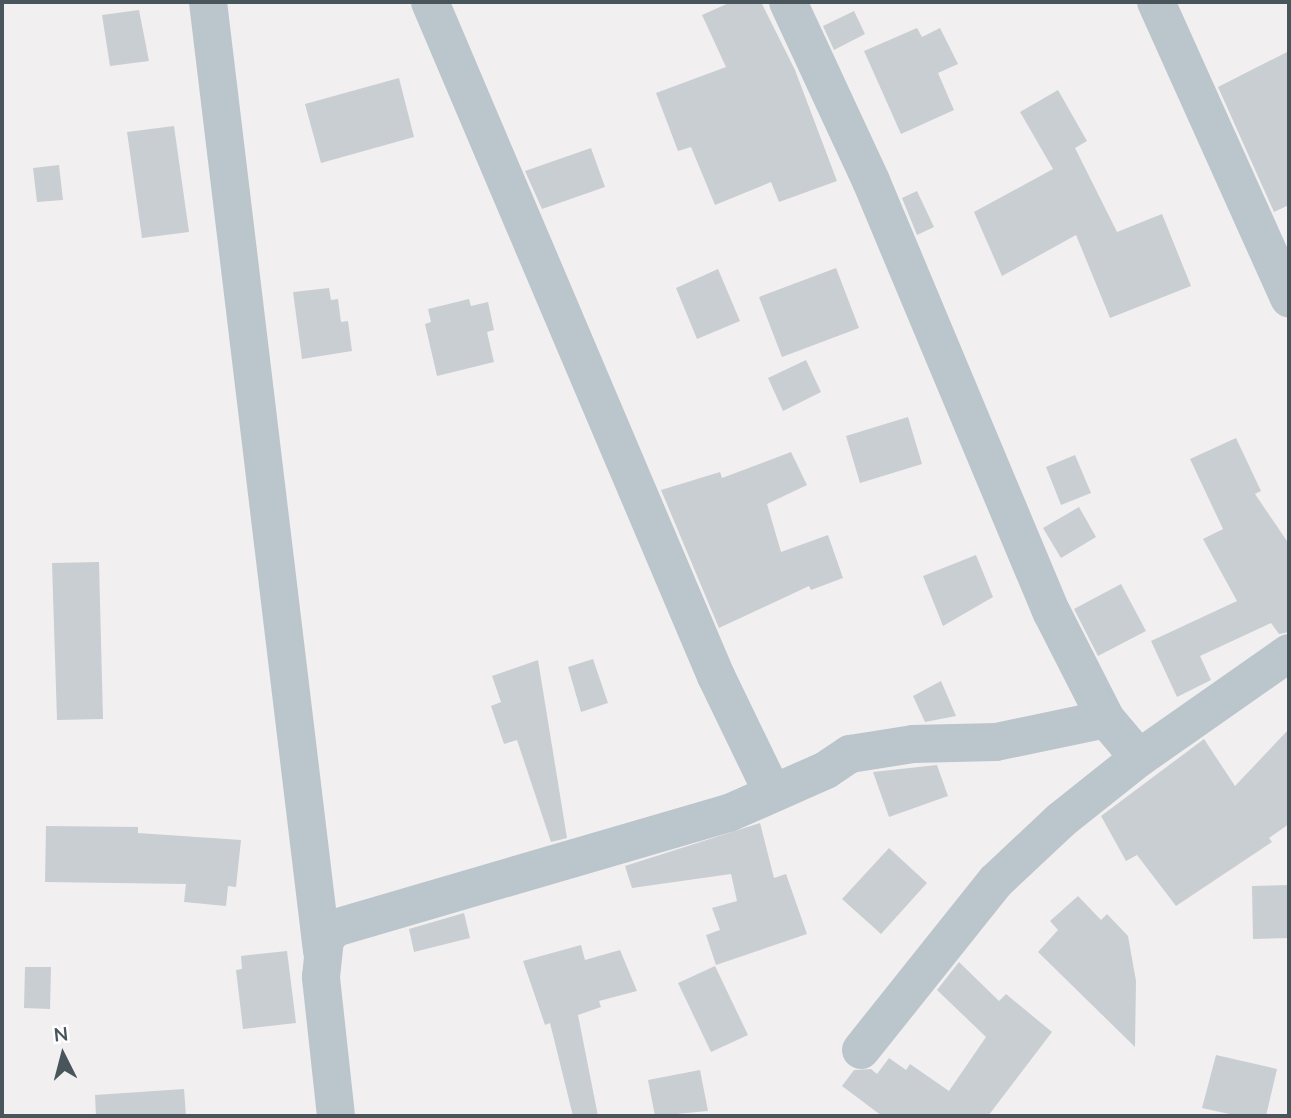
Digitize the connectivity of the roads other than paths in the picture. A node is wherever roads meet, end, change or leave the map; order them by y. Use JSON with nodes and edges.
{"nodes":[{"id":1,"x":208,"y":2,"type":"edge"},
{"id":2,"x":430,"y":2,"type":"edge"},
{"id":3,"x":788,"y":2,"type":"edge"},
{"id":4,"x":1156,"y":2,"type":"edge"},
{"id":5,"x":1289,"y":298,"type":"edge"},
{"id":6,"x":1289,"y":653,"type":"edge"},
{"id":7,"x":1107,"y":719,"type":"junction"},
{"id":8,"x":1139,"y":758,"type":"junction"},
{"id":9,"x":772,"y":792,"type":"junction"},
{"id":10,"x":322,"y":951,"type":"junction"},
{"id":11,"x":861,"y":1050,"type":"dead end"},
{"id":12,"x":336,"y":1116,"type":"edge"}],
"edges":[{"from":1,"to":10,"type":"street"},
{"from":2,"to":9,"type":"street"},
{"from":3,"to":7,"type":"street"},
{"from":4,"to":5,"type":"street"},
{"from":6,"to":8,"type":"street"},
{"from":7,"to":8,"type":"street"},
{"from":7,"to":9,"type":"street"},
{"from":8,"to":11,"type":"street"},
{"from":9,"to":10,"type":"street"},
{"from":10,"to":12,"type":"street"}]}
